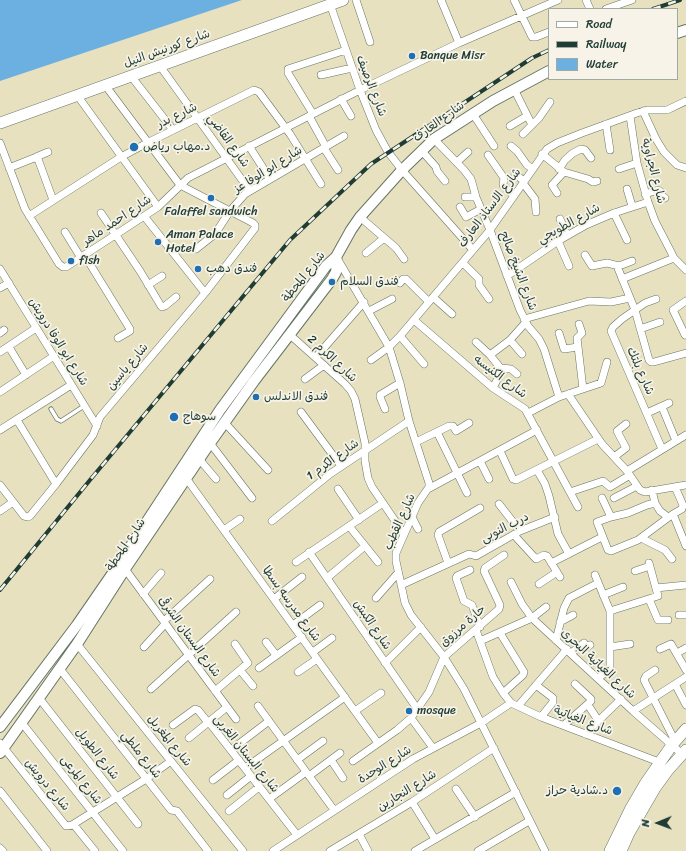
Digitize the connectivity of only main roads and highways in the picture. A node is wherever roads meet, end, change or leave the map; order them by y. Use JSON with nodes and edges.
{"nodes":[{"id":1,"x":343,"y":0,"type":"edge"},
{"id":2,"x":325,"y":2,"type":"edge"},
{"id":3,"x":0,"y":115,"type":"edge"},
{"id":4,"x":0,"y":123,"type":"edge"},
{"id":5,"x":686,"y":729,"type":"edge"},
{"id":6,"x":684,"y":752,"type":"edge"},
{"id":7,"x":610,"y":851,"type":"edge"},
{"id":8,"x":621,"y":851,"type":"edge"}],
"edges":[{"from":1,"to":2,"type":"main road","name":"شارع كورنيش النيل"},
{"from":2,"to":3,"type":"main road","name":"شارع كورنيش النيل"},
{"from":2,"to":4,"type":"main road","name":"شارع كورنيش النيل"},
{"from":5,"to":7,"type":"main road"},
{"from":6,"to":8,"type":"main road"}]}
